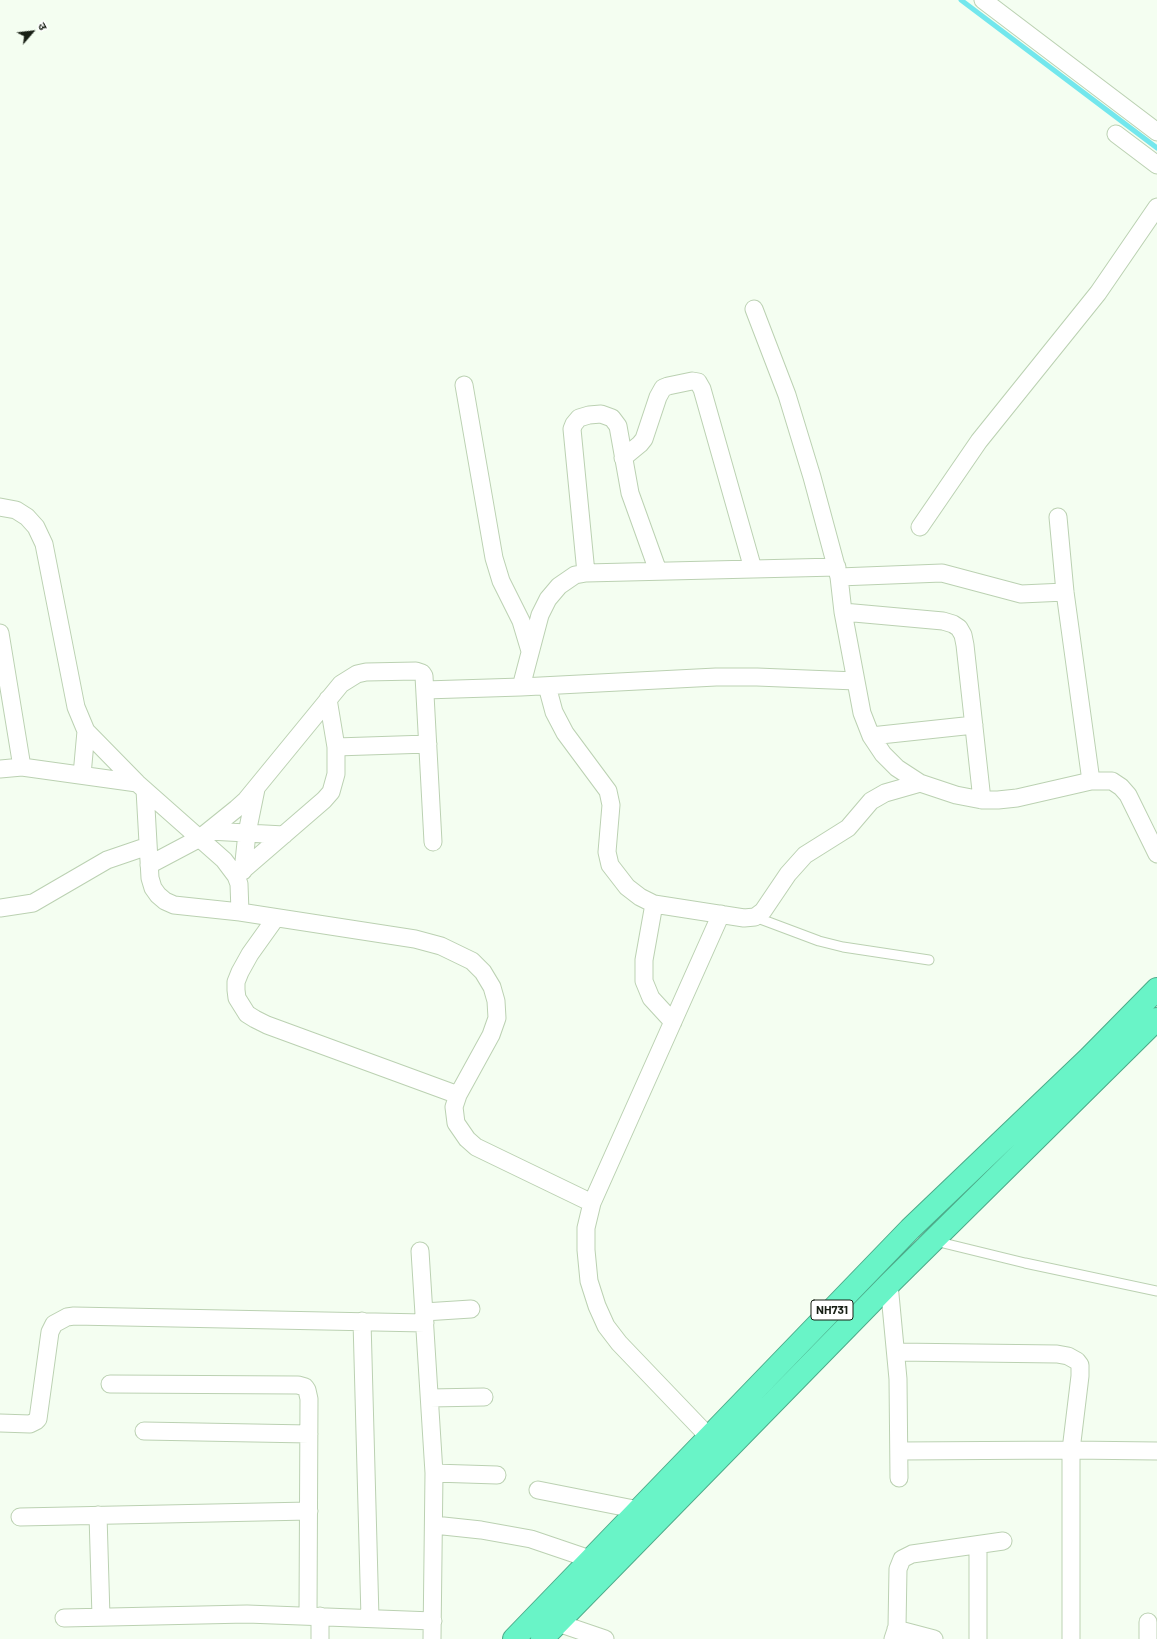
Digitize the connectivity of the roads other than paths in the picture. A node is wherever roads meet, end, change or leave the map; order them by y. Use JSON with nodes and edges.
{"nodes":[{"id":1,"x":983,"y":0,"type":"edge"},
{"id":2,"x":1157,"y":132,"type":"edge"},
{"id":3,"x":1116,"y":134,"type":"dead end"},
{"id":4,"x":1157,"y":165,"type":"edge"},
{"id":5,"x":1157,"y":207,"type":"edge"},
{"id":6,"x":754,"y":309,"type":"dead end"},
{"id":7,"x":464,"y":385,"type":"dead end"},
{"id":8,"x":623,"y":458,"type":"junction"},
{"id":9,"x":0,"y":508,"type":"edge"},
{"id":10,"x":1058,"y":517,"type":"dead end"},
{"id":11,"x":920,"y":527,"type":"dead end"},
{"id":12,"x":753,"y":569,"type":"junction"},
{"id":13,"x":658,"y":571,"type":"junction"},
{"id":14,"x":838,"y":572,"type":"junction"},
{"id":15,"x":586,"y":573,"type":"junction"},
{"id":16,"x":1065,"y":592,"type":"junction"},
{"id":17,"x":843,"y":612,"type":"junction"},
{"id":18,"x":0,"y":633,"type":"edge"},
{"id":19,"x":530,"y":652,"type":"junction"},
{"id":20,"x":856,"y":681,"type":"junction"},
{"id":21,"x":547,"y":686,"type":"junction"},
{"id":22,"x":521,"y":687,"type":"junction"},
{"id":23,"x":425,"y":690,"type":"junction"},
{"id":24,"x":5,"y":695,"type":"edge"},
{"id":25,"x":328,"y":699,"type":"junction"},
{"id":26,"x":974,"y":725,"type":"junction"},
{"id":27,"x":86,"y":731,"type":"junction"},
{"id":28,"x":870,"y":736,"type":"junction"},
{"id":29,"x":428,"y":744,"type":"junction"},
{"id":30,"x":336,"y":747,"type":"junction"},
{"id":31,"x":22,"y":767,"type":"junction"},
{"id":32,"x":0,"y":769,"type":"edge"},
{"id":33,"x":82,"y":775,"type":"junction"},
{"id":34,"x":1091,"y":781,"type":"junction"},
{"id":35,"x":920,"y":782,"type":"junction"},
{"id":36,"x":256,"y":786,"type":"junction"},
{"id":37,"x":141,"y":787,"type":"junction"},
{"id":38,"x":982,"y":800,"type":"junction"},
{"id":39,"x":248,"y":833,"type":"junction"},
{"id":40,"x":205,"y":835,"type":"junction"},
{"id":41,"x":284,"y":835,"type":"junction"},
{"id":42,"x":433,"y":842,"type":"dead end"},
{"id":43,"x":148,"y":846,"type":"junction"},
{"id":44,"x":1157,"y":854,"type":"edge"},
{"id":45,"x":150,"y":865,"type":"junction"},
{"id":46,"x":239,"y":874,"type":"junction"},
{"id":47,"x":654,"y":904,"type":"junction"},
{"id":48,"x":0,"y":908,"type":"edge"},
{"id":49,"x":240,"y":912,"type":"junction"},
{"id":50,"x":721,"y":914,"type":"junction"},
{"id":51,"x":755,"y":917,"type":"junction"},
{"id":52,"x":275,"y":919,"type":"junction"},
{"id":53,"x":929,"y":960,"type":"dead end"},
{"id":54,"x":1157,"y":989,"type":"edge"},
{"id":55,"x":1157,"y":1019,"type":"edge"},
{"id":56,"x":673,"y":1022,"type":"junction"},
{"id":57,"x":458,"y":1095,"type":"junction"},
{"id":58,"x":592,"y":1203,"type":"junction"},
{"id":59,"x":934,"y":1240,"type":"junction"},
{"id":60,"x":420,"y":1251,"type":"dead end"},
{"id":61,"x":889,"y":1284,"type":"junction"},
{"id":62,"x":1157,"y":1291,"type":"edge"},
{"id":63,"x":471,"y":1309,"type":"dead end"},
{"id":64,"x":425,"y":1318,"type":"junction"},
{"id":65,"x":362,"y":1321,"type":"junction"},
{"id":66,"x":896,"y":1352,"type":"junction"},
{"id":67,"x":110,"y":1384,"type":"dead end"},
{"id":68,"x":484,"y":1397,"type":"dead end"},
{"id":69,"x":430,"y":1398,"type":"junction"},
{"id":70,"x":0,"y":1423,"type":"edge"},
{"id":71,"x":144,"y":1431,"type":"dead end"},
{"id":72,"x":309,"y":1434,"type":"junction"},
{"id":73,"x":709,"y":1437,"type":"junction"},
{"id":74,"x":1070,"y":1450,"type":"junction"},
{"id":75,"x":899,"y":1451,"type":"junction"},
{"id":76,"x":1157,"y":1451,"type":"edge"},
{"id":77,"x":434,"y":1472,"type":"junction"},
{"id":78,"x":497,"y":1475,"type":"dead end"},
{"id":79,"x":899,"y":1478,"type":"dead end"},
{"id":80,"x":538,"y":1490,"type":"dead end"},
{"id":81,"x":639,"y":1510,"type":"junction"},
{"id":82,"x":308,"y":1511,"type":"junction"},
{"id":83,"x":98,"y":1516,"type":"junction"},
{"id":84,"x":20,"y":1517,"type":"dead end"},
{"id":85,"x":434,"y":1525,"type":"junction"},
{"id":86,"x":1004,"y":1542,"type":"dead end"},
{"id":87,"x":978,"y":1545,"type":"junction"},
{"id":88,"x":590,"y":1559,"type":"junction"},
{"id":89,"x":314,"y":1616,"type":"junction"},
{"id":90,"x":101,"y":1617,"type":"junction"},
{"id":91,"x":64,"y":1618,"type":"dead end"},
{"id":92,"x":370,"y":1618,"type":"junction"},
{"id":93,"x":433,"y":1621,"type":"junction"},
{"id":94,"x":558,"y":1623,"type":"junction"},
{"id":95,"x":895,"y":1634,"type":"edge"},
{"id":96,"x":320,"y":1639,"type":"edge"},
{"id":97,"x":432,"y":1639,"type":"edge"},
{"id":98,"x":514,"y":1639,"type":"edge"},
{"id":99,"x":542,"y":1639,"type":"edge"},
{"id":100,"x":605,"y":1639,"type":"edge"},
{"id":101,"x":934,"y":1639,"type":"edge"},
{"id":102,"x":978,"y":1639,"type":"edge"},
{"id":103,"x":1071,"y":1639,"type":"edge"}],
"edges":[{"from":1,"to":2,"type":"street"},
{"from":3,"to":4,"type":"street"},
{"from":5,"to":11,"type":"street"},
{"from":6,"to":14,"type":"street"},
{"from":7,"to":19,"type":"street"},
{"from":8,"to":12,"type":"street"},
{"from":8,"to":13,"type":"street"},
{"from":8,"to":15,"type":"street"},
{"from":9,"to":27,"type":"street"},
{"from":10,"to":16,"type":"street"},
{"from":12,"to":13,"type":"street"},
{"from":12,"to":14,"type":"street"},
{"from":13,"to":15,"type":"street"},
{"from":14,"to":16,"type":"street"},
{"from":14,"to":17,"type":"street"},
{"from":15,"to":19,"type":"street"},
{"from":16,"to":34,"type":"street"},
{"from":17,"to":20,"type":"street"},
{"from":17,"to":26,"type":"street"},
{"from":18,"to":24,"type":"street"},
{"from":19,"to":22,"type":"street"},
{"from":20,"to":21,"type":"street"},
{"from":20,"to":28,"type":"street"},
{"from":21,"to":22,"type":"street"},
{"from":21,"to":47,"type":"street"},
{"from":22,"to":23,"type":"street"},
{"from":23,"to":25,"type":"street"},
{"from":23,"to":29,"type":"street"},
{"from":24,"to":31,"type":"street"},
{"from":25,"to":30,"type":"street"},
{"from":25,"to":36,"type":"street"},
{"from":26,"to":28,"type":"street"},
{"from":26,"to":38,"type":"street"},
{"from":27,"to":33,"type":"street"},
{"from":27,"to":37,"type":"street"},
{"from":28,"to":35,"type":"street"},
{"from":29,"to":30,"type":"street"},
{"from":29,"to":42,"type":"street"},
{"from":30,"to":41,"type":"street"},
{"from":31,"to":32,"type":"street"},
{"from":31,"to":33,"type":"street"},
{"from":33,"to":37,"type":"street"},
{"from":34,"to":38,"type":"street"},
{"from":34,"to":44,"type":"street"},
{"from":35,"to":38,"type":"street"},
{"from":35,"to":51,"type":"street"},
{"from":36,"to":39,"type":"street"},
{"from":36,"to":40,"type":"street"},
{"from":37,"to":40,"type":"street"},
{"from":37,"to":43,"type":"street"},
{"from":39,"to":40,"type":"street"},
{"from":39,"to":41,"type":"street"},
{"from":39,"to":46,"type":"street"},
{"from":40,"to":45,"type":"street"},
{"from":40,"to":46,"type":"street"},
{"from":41,"to":46,"type":"street"},
{"from":43,"to":45,"type":"street"},
{"from":43,"to":48,"type":"street"},
{"from":45,"to":49,"type":"street"},
{"from":46,"to":49,"type":"street"},
{"from":47,"to":50,"type":"street"},
{"from":47,"to":56,"type":"street"},
{"from":49,"to":52,"type":"street"},
{"from":50,"to":51,"type":"street"},
{"from":50,"to":56,"type":"street"},
{"from":51,"to":53,"type":"lane"},
{"from":52,"to":57,"type":"street"},
{"from":52,"to":57,"type":"street"},
{"from":54,"to":73,"type":"highway","number":"NH731"},
{"from":55,"to":59,"type":"highway","number":"NH731"},
{"from":56,"to":58,"type":"street"},
{"from":57,"to":58,"type":"street"},
{"from":58,"to":73,"type":"street"},
{"from":59,"to":61,"type":"highway","number":"NH731"},
{"from":59,"to":62,"type":"lane"},
{"from":60,"to":64,"type":"street"},
{"from":61,"to":66,"type":"street"},
{"from":61,"to":94,"type":"highway","number":"NH731"},
{"from":63,"to":64,"type":"street"},
{"from":64,"to":65,"type":"street"},
{"from":64,"to":69,"type":"street"},
{"from":65,"to":70,"type":"street"},
{"from":65,"to":92,"type":"street"},
{"from":66,"to":74,"type":"street"},
{"from":66,"to":75,"type":"street"},
{"from":67,"to":72,"type":"street"},
{"from":68,"to":69,"type":"street"},
{"from":69,"to":77,"type":"street"},
{"from":71,"to":72,"type":"street"},
{"from":72,"to":82,"type":"street"},
{"from":73,"to":81,"type":"highway","number":"NH731"},
{"from":74,"to":75,"type":"street"},
{"from":74,"to":76,"type":"street"},
{"from":74,"to":103,"type":"street"},
{"from":75,"to":79,"type":"street"},
{"from":77,"to":78,"type":"street"},
{"from":77,"to":85,"type":"street"},
{"from":80,"to":81,"type":"street"},
{"from":81,"to":88,"type":"highway","number":"NH731"},
{"from":82,"to":83,"type":"street"},
{"from":82,"to":89,"type":"street"},
{"from":83,"to":84,"type":"street"},
{"from":83,"to":90,"type":"street"},
{"from":85,"to":88,"type":"street"},
{"from":85,"to":93,"type":"street"},
{"from":86,"to":87,"type":"street"},
{"from":87,"to":95,"type":"street"},
{"from":87,"to":102,"type":"street"},
{"from":88,"to":98,"type":"highway","number":"NH731"},
{"from":89,"to":90,"type":"street"},
{"from":89,"to":92,"type":"street"},
{"from":89,"to":96,"type":"street"},
{"from":90,"to":91,"type":"street"},
{"from":92,"to":93,"type":"street"},
{"from":93,"to":97,"type":"street"},
{"from":94,"to":99,"type":"highway","number":"NH731"},
{"from":94,"to":100,"type":"street"},
{"from":95,"to":101,"type":"street"}]}
